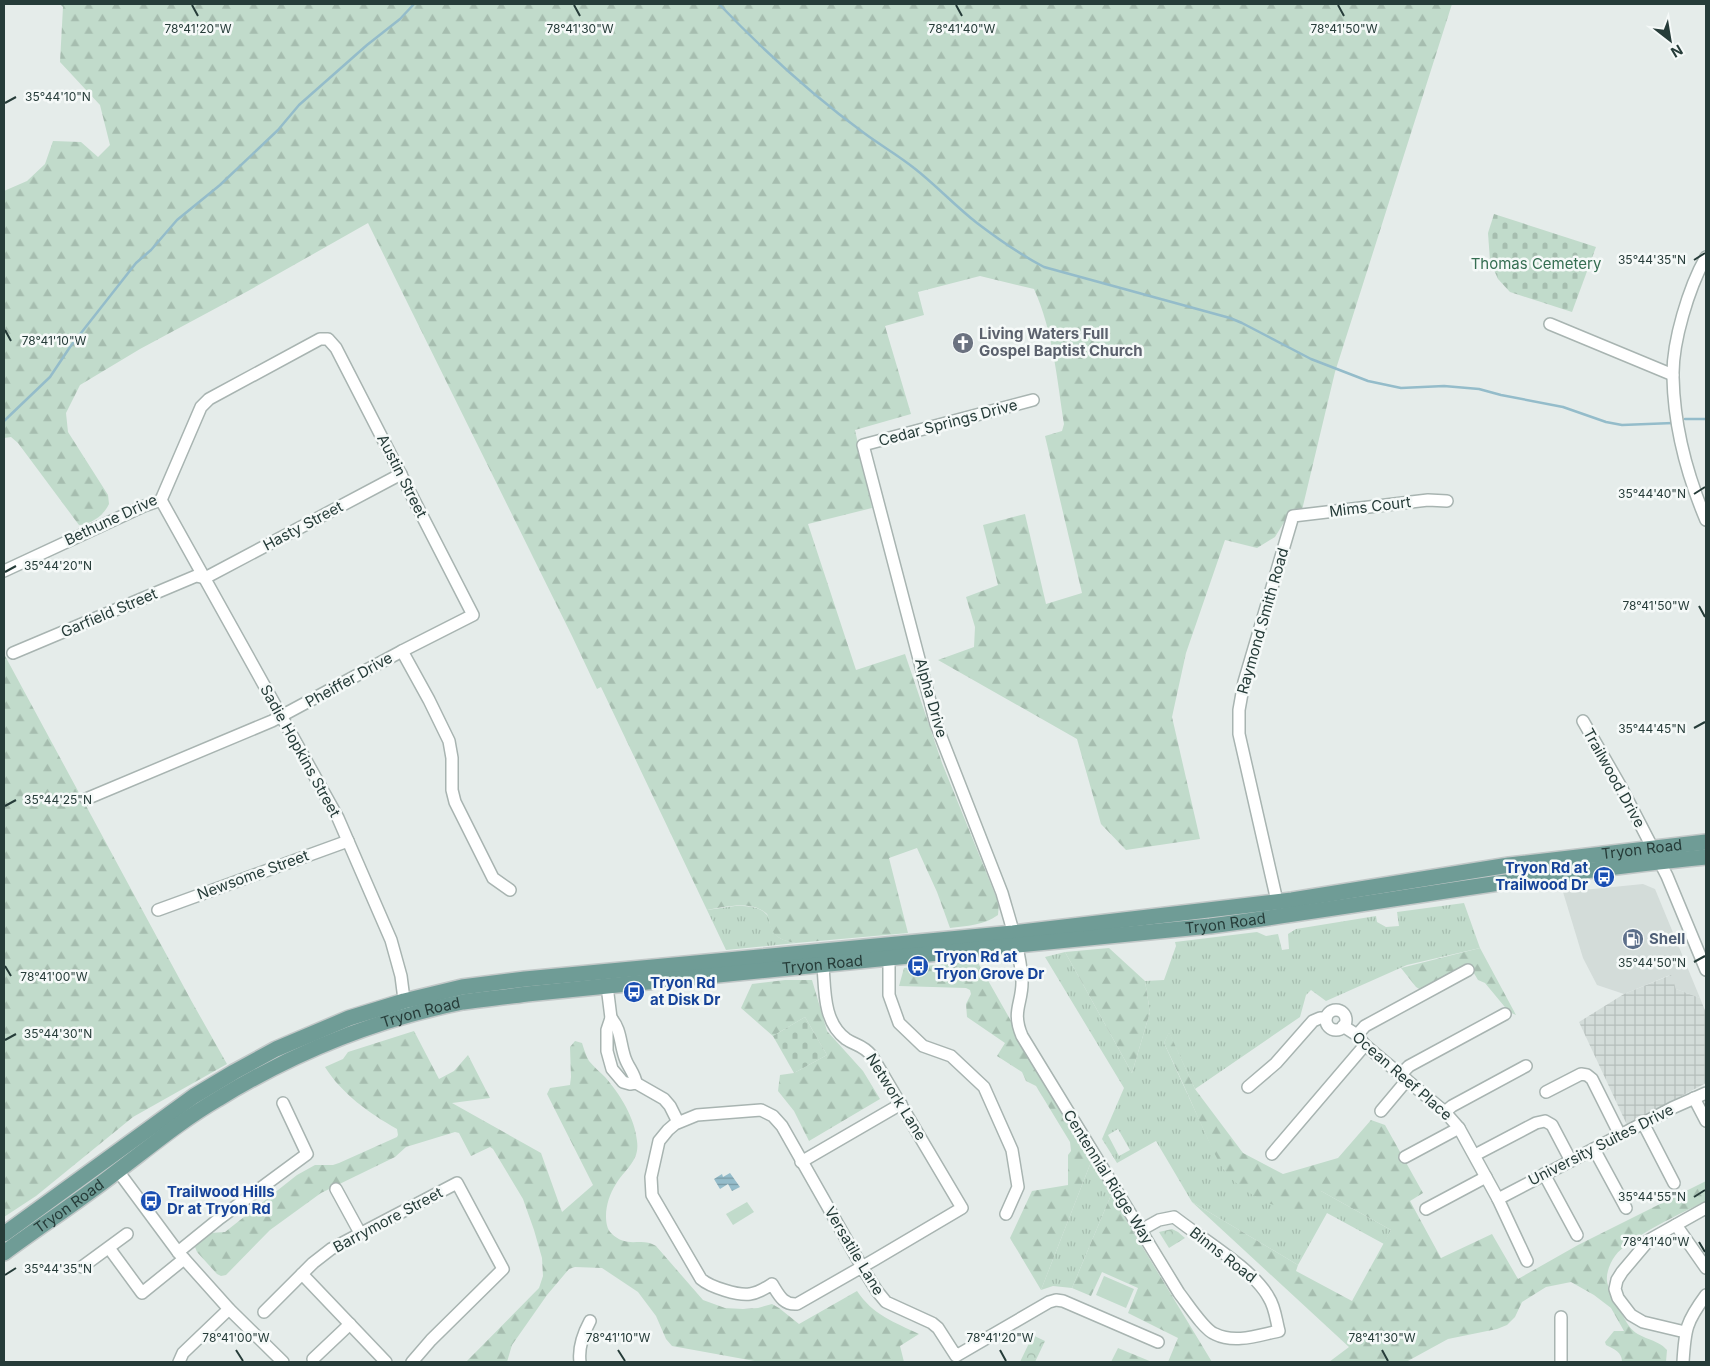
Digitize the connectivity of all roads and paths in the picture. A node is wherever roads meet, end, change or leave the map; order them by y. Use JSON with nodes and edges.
{"nodes":[{"id":1,"x":1706,"y":257,"type":"edge"},
{"id":2,"x":1550,"y":324,"type":"dead end"},
{"id":3,"x":328,"y":339,"type":"joint"},
{"id":4,"x":1673,"y":375,"type":"junction"},
{"id":5,"x":1033,"y":400,"type":"dead end"},
{"id":6,"x":862,"y":446,"type":"joint"},
{"id":7,"x":401,"y":474,"type":"junction"},
{"id":8,"x":161,"y":500,"type":"junction"},
{"id":9,"x":1447,"y":502,"type":"dead end"},
{"id":10,"x":1293,"y":516,"type":"joint"},
{"id":11,"x":1706,"y":520,"type":"edge"},
{"id":12,"x":4,"y":571,"type":"edge"},
{"id":13,"x":205,"y":578,"type":"junction"},
{"id":14,"x":473,"y":616,"type":"joint"},
{"id":15,"x":402,"y":651,"type":"junction"},
{"id":16,"x":13,"y":653,"type":"dead end"},
{"id":17,"x":281,"y":717,"type":"junction"},
{"id":18,"x":1583,"y":721,"type":"dead end"},
{"id":19,"x":86,"y":799,"type":"dead end"},
{"id":20,"x":348,"y":841,"type":"junction"},
{"id":21,"x":1706,"y":842,"type":"edge"},
{"id":22,"x":1651,"y":848,"type":"junction"},
{"id":23,"x":1706,"y":857,"type":"edge"},
{"id":24,"x":1660,"y":862,"type":"junction"},
{"id":25,"x":510,"y":890,"type":"dead end"},
{"id":26,"x":1277,"y":902,"type":"junction"},
{"id":27,"x":158,"y":910,"type":"dead end"},
{"id":28,"x":1015,"y":939,"type":"junction"},
{"id":29,"x":889,"y":958,"type":"junction"},
{"id":30,"x":823,"y":965,"type":"junction"},
{"id":31,"x":1468,"y":970,"type":"dead end"},
{"id":32,"x":1706,"y":970,"type":"edge"},
{"id":33,"x":607,"y":986,"type":"junction"},
{"id":34,"x":406,"y":1008,"type":"junction"},
{"id":35,"x":1505,"y":1014,"type":"dead end"},
{"id":36,"x":611,"y":1018,"type":"junction"},
{"id":37,"x":1357,"y":1035,"type":"junction"},
{"id":38,"x":1365,"y":1045,"type":"junction"},
{"id":39,"x":1526,"y":1066,"type":"dead end"},
{"id":40,"x":1404,"y":1077,"type":"junction"},
{"id":41,"x":636,"y":1083,"type":"junction"},
{"id":42,"x":1248,"y":1087,"type":"dead end"},
{"id":43,"x":1546,"y":1092,"type":"dead end"},
{"id":44,"x":1706,"y":1093,"type":"edge"},
{"id":45,"x":1694,"y":1098,"type":"junction"},
{"id":46,"x":282,"y":1103,"type":"dead end"},
{"id":47,"x":900,"y":1104,"type":"junction"},
{"id":48,"x":180,"y":1106,"type":"junction"},
{"id":49,"x":1381,"y":1110,"type":"dead end"},
{"id":50,"x":1445,"y":1112,"type":"junction"},
{"id":51,"x":678,"y":1122,"type":"junction"},
{"id":52,"x":1706,"y":1122,"type":"edge"},
{"id":53,"x":1643,"y":1123,"type":"junction"},
{"id":54,"x":1459,"y":1128,"type":"junction"},
{"id":55,"x":1620,"y":1135,"type":"junction"},
{"id":56,"x":1594,"y":1149,"type":"junction"},
{"id":57,"x":1272,"y":1154,"type":"dead end"},
{"id":58,"x":1475,"y":1155,"type":"junction"},
{"id":59,"x":1405,"y":1157,"type":"dead end"},
{"id":60,"x":1572,"y":1161,"type":"junction"},
{"id":61,"x":801,"y":1162,"type":"junction"},
{"id":62,"x":118,"y":1171,"type":"junction"},
{"id":63,"x":1544,"y":1174,"type":"junction"},
{"id":64,"x":1486,"y":1177,"type":"junction"},
{"id":65,"x":1674,"y":1183,"type":"dead end"},
{"id":66,"x":336,"y":1190,"type":"dead end"},
{"id":67,"x":1498,"y":1199,"type":"junction"},
{"id":68,"x":1626,"y":1208,"type":"dead end"},
{"id":69,"x":1706,"y":1208,"type":"edge"},
{"id":70,"x":1426,"y":1209,"type":"dead end"},
{"id":71,"x":1006,"y":1214,"type":"dead end"},
{"id":72,"x":1676,"y":1225,"type":"junction"},
{"id":73,"x":1141,"y":1230,"type":"junction"},
{"id":74,"x":360,"y":1233,"type":"junction"},
{"id":75,"x":4,"y":1234,"type":"edge"},
{"id":76,"x":127,"y":1234,"type":"dead end"},
{"id":77,"x":1576,"y":1235,"type":"dead end"},
{"id":78,"x":110,"y":1248,"type":"junction"},
{"id":79,"x":4,"y":1254,"type":"edge"},
{"id":80,"x":181,"y":1256,"type":"junction"},
{"id":81,"x":1528,"y":1261,"type":"dead end"},
{"id":82,"x":82,"y":1267,"type":"dead end"},
{"id":83,"x":862,"y":1267,"type":"junction"},
{"id":84,"x":1706,"y":1268,"type":"edge"},
{"id":85,"x":302,"y":1274,"type":"junction"},
{"id":86,"x":1706,"y":1295,"type":"edge"},
{"id":87,"x":229,"y":1309,"type":"junction"},
{"id":88,"x":1696,"y":1309,"type":"junction"},
{"id":89,"x":264,"y":1312,"type":"dead end"},
{"id":90,"x":1706,"y":1316,"type":"edge"},
{"id":91,"x":1561,"y":1317,"type":"dead end"},
{"id":92,"x":590,"y":1321,"type":"dead end"},
{"id":93,"x":350,"y":1324,"type":"junction"},
{"id":94,"x":1280,"y":1331,"type":"joint"},
{"id":95,"x":1685,"y":1332,"type":"junction"},
{"id":96,"x":1158,"y":1342,"type":"dead end"},
{"id":97,"x":312,"y":1359,"type":"dead end"},
{"id":98,"x":179,"y":1362,"type":"edge"},
{"id":99,"x":283,"y":1362,"type":"edge"},
{"id":100,"x":386,"y":1362,"type":"edge"},
{"id":101,"x":412,"y":1362,"type":"edge"},
{"id":102,"x":580,"y":1362,"type":"edge"},
{"id":103,"x":1561,"y":1362,"type":"edge"},
{"id":104,"x":1683,"y":1362,"type":"edge"}],
"edges":[{"from":1,"to":4,"type":"street"},
{"from":2,"to":4,"type":"street"},
{"from":3,"to":7,"type":"street","name":"Austin Street"},
{"from":3,"to":8,"type":"street","name":"Bethune Drive"},
{"from":4,"to":11,"type":"street"},
{"from":5,"to":6,"type":"street","name":"Cedar Springs Drive"},
{"from":6,"to":28,"type":"street","name":"Alpha Drive"},
{"from":7,"to":13,"type":"street","name":"Hasty Street"},
{"from":7,"to":14,"type":"street","name":"Austin Street"},
{"from":8,"to":12,"type":"street","name":"Bethune Drive"},
{"from":8,"to":13,"type":"street","name":"Sadie Hopkins Street"},
{"from":9,"to":10,"type":"street","name":"Mims Court"},
{"from":10,"to":26,"type":"street","name":"Raymond Smith Road"},
{"from":13,"to":16,"type":"street","name":"Garfield Street"},
{"from":13,"to":17,"type":"street","name":"Sadie Hopkins Street"},
{"from":14,"to":15,"type":"street","name":"Pheiffer Drive"},
{"from":15,"to":17,"type":"street","name":"Pheiffer Drive"},
{"from":15,"to":25,"type":"street"},
{"from":17,"to":19,"type":"street","name":"Pheiffer Drive"},
{"from":17,"to":20,"type":"street","name":"Sadie Hopkins Street"},
{"from":18,"to":22,"type":"street","name":"Trailwood Drive"},
{"from":20,"to":27,"type":"street","name":"Newsome Street"},
{"from":20,"to":34,"type":"street","name":"Sadie Hopkins Street"},
{"from":21,"to":22,"type":"main road","name":"Tryon Road"},
{"from":22,"to":24,"type":"street","name":"Trailwood Drive"},
{"from":22,"to":26,"type":"main road","name":"Tryon Road"},
{"from":23,"to":24,"type":"main road","name":"Tryon Road"},
{"from":24,"to":28,"type":"main road","name":"Tryon Road"},
{"from":24,"to":32,"type":"street","name":"Trailwood Drive"},
{"from":26,"to":28,"type":"main road","name":"Tryon Road"},
{"from":28,"to":29,"type":"main road","name":"Tryon Road"},
{"from":28,"to":34,"type":"main road","name":"Tryon Road"},
{"from":28,"to":73,"type":"street","name":"Centennial Ridge Way"},
{"from":29,"to":30,"type":"main road","name":"Tryon Road"},
{"from":29,"to":71,"type":"street"},
{"from":30,"to":33,"type":"main road","name":"Tryon Road"},
{"from":30,"to":47,"type":"street","name":"Network Lane"},
{"from":31,"to":37,"type":"street"},
{"from":33,"to":34,"type":"main road","name":"Tryon Road"},
{"from":33,"to":36,"type":"street"},
{"from":34,"to":48,"type":"main road","name":"Tryon Road"},
{"from":34,"to":62,"type":"main road","name":"Tryon Road"},
{"from":35,"to":40,"type":"street"},
{"from":36,"to":41,"type":"street"},
{"from":36,"to":41,"type":"street"},
{"from":37,"to":38,"type":"street","name":"Ocean Reef Place"},
{"from":37,"to":42,"type":"street","name":"Ocean Reef Place"},
{"from":38,"to":40,"type":"street","name":"Ocean Reef Place"},
{"from":38,"to":57,"type":"street"},
{"from":39,"to":50,"type":"street"},
{"from":40,"to":49,"type":"street"},
{"from":40,"to":50,"type":"street","name":"Ocean Reef Place"},
{"from":41,"to":51,"type":"street"},
{"from":43,"to":55,"type":"street"},
{"from":44,"to":45,"type":"street","name":"University Suites Drive"},
{"from":45,"to":52,"type":"street"},
{"from":45,"to":53,"type":"street","name":"University Suites Drive"},
{"from":46,"to":80,"type":"street"},
{"from":47,"to":61,"type":"street"},
{"from":47,"to":83,"type":"street","name":"Network Lane"},
{"from":48,"to":62,"type":"main road"},
{"from":48,"to":75,"type":"main road","name":"Tryon Road"},
{"from":50,"to":54,"type":"street","name":"Ocean Reef Place"},
{"from":51,"to":61,"type":"street","name":"Versatile Lane"},
{"from":51,"to":83,"type":"street"},
{"from":53,"to":55,"type":"street","name":"University Suites Drive"},
{"from":53,"to":65,"type":"street"},
{"from":54,"to":58,"type":"street","name":"Ocean Reef Place"},
{"from":54,"to":59,"type":"street"},
{"from":55,"to":56,"type":"street","name":"University Suites Drive"},
{"from":56,"to":60,"type":"street","name":"University Suites Drive"},
{"from":56,"to":68,"type":"street"},
{"from":58,"to":60,"type":"street"},
{"from":58,"to":64,"type":"street","name":"Ocean Reef Place"},
{"from":60,"to":63,"type":"street","name":"University Suites Drive"},
{"from":61,"to":83,"type":"street","name":"Versatile Lane"},
{"from":62,"to":79,"type":"main road","name":"Tryon Road"},
{"from":62,"to":80,"type":"street"},
{"from":63,"to":67,"type":"street","name":"University Suites Drive"},
{"from":63,"to":77,"type":"street"},
{"from":64,"to":67,"type":"street","name":"Ocean Reef Place"},
{"from":64,"to":70,"type":"street"},
{"from":66,"to":74,"type":"street"},
{"from":67,"to":81,"type":"street","name":"Ocean Reef Place"},
{"from":69,"to":72,"type":"street"},
{"from":72,"to":84,"type":"street"},
{"from":72,"to":95,"type":"street"},
{"from":73,"to":94,"type":"street","name":"Centennial Ridge Way"},
{"from":73,"to":94,"type":"street","name":"Binns Road"},
{"from":74,"to":85,"type":"street","name":"Barrymore Street"},
{"from":74,"to":101,"type":"street","name":"Barrymore Street"},
{"from":76,"to":78,"type":"street"},
{"from":78,"to":80,"type":"street"},
{"from":78,"to":82,"type":"street"},
{"from":80,"to":87,"type":"street"},
{"from":83,"to":96,"type":"street","name":"Versatile Lane"},
{"from":85,"to":89,"type":"street","name":"Barrymore Street"},
{"from":85,"to":93,"type":"street"},
{"from":86,"to":88,"type":"street"},
{"from":87,"to":98,"type":"street"},
{"from":87,"to":99,"type":"street"},
{"from":88,"to":90,"type":"street"},
{"from":88,"to":95,"type":"street"},
{"from":91,"to":103,"type":"street"},
{"from":92,"to":102,"type":"street"},
{"from":93,"to":97,"type":"street"},
{"from":93,"to":100,"type":"street"},
{"from":95,"to":104,"type":"street"}]}
